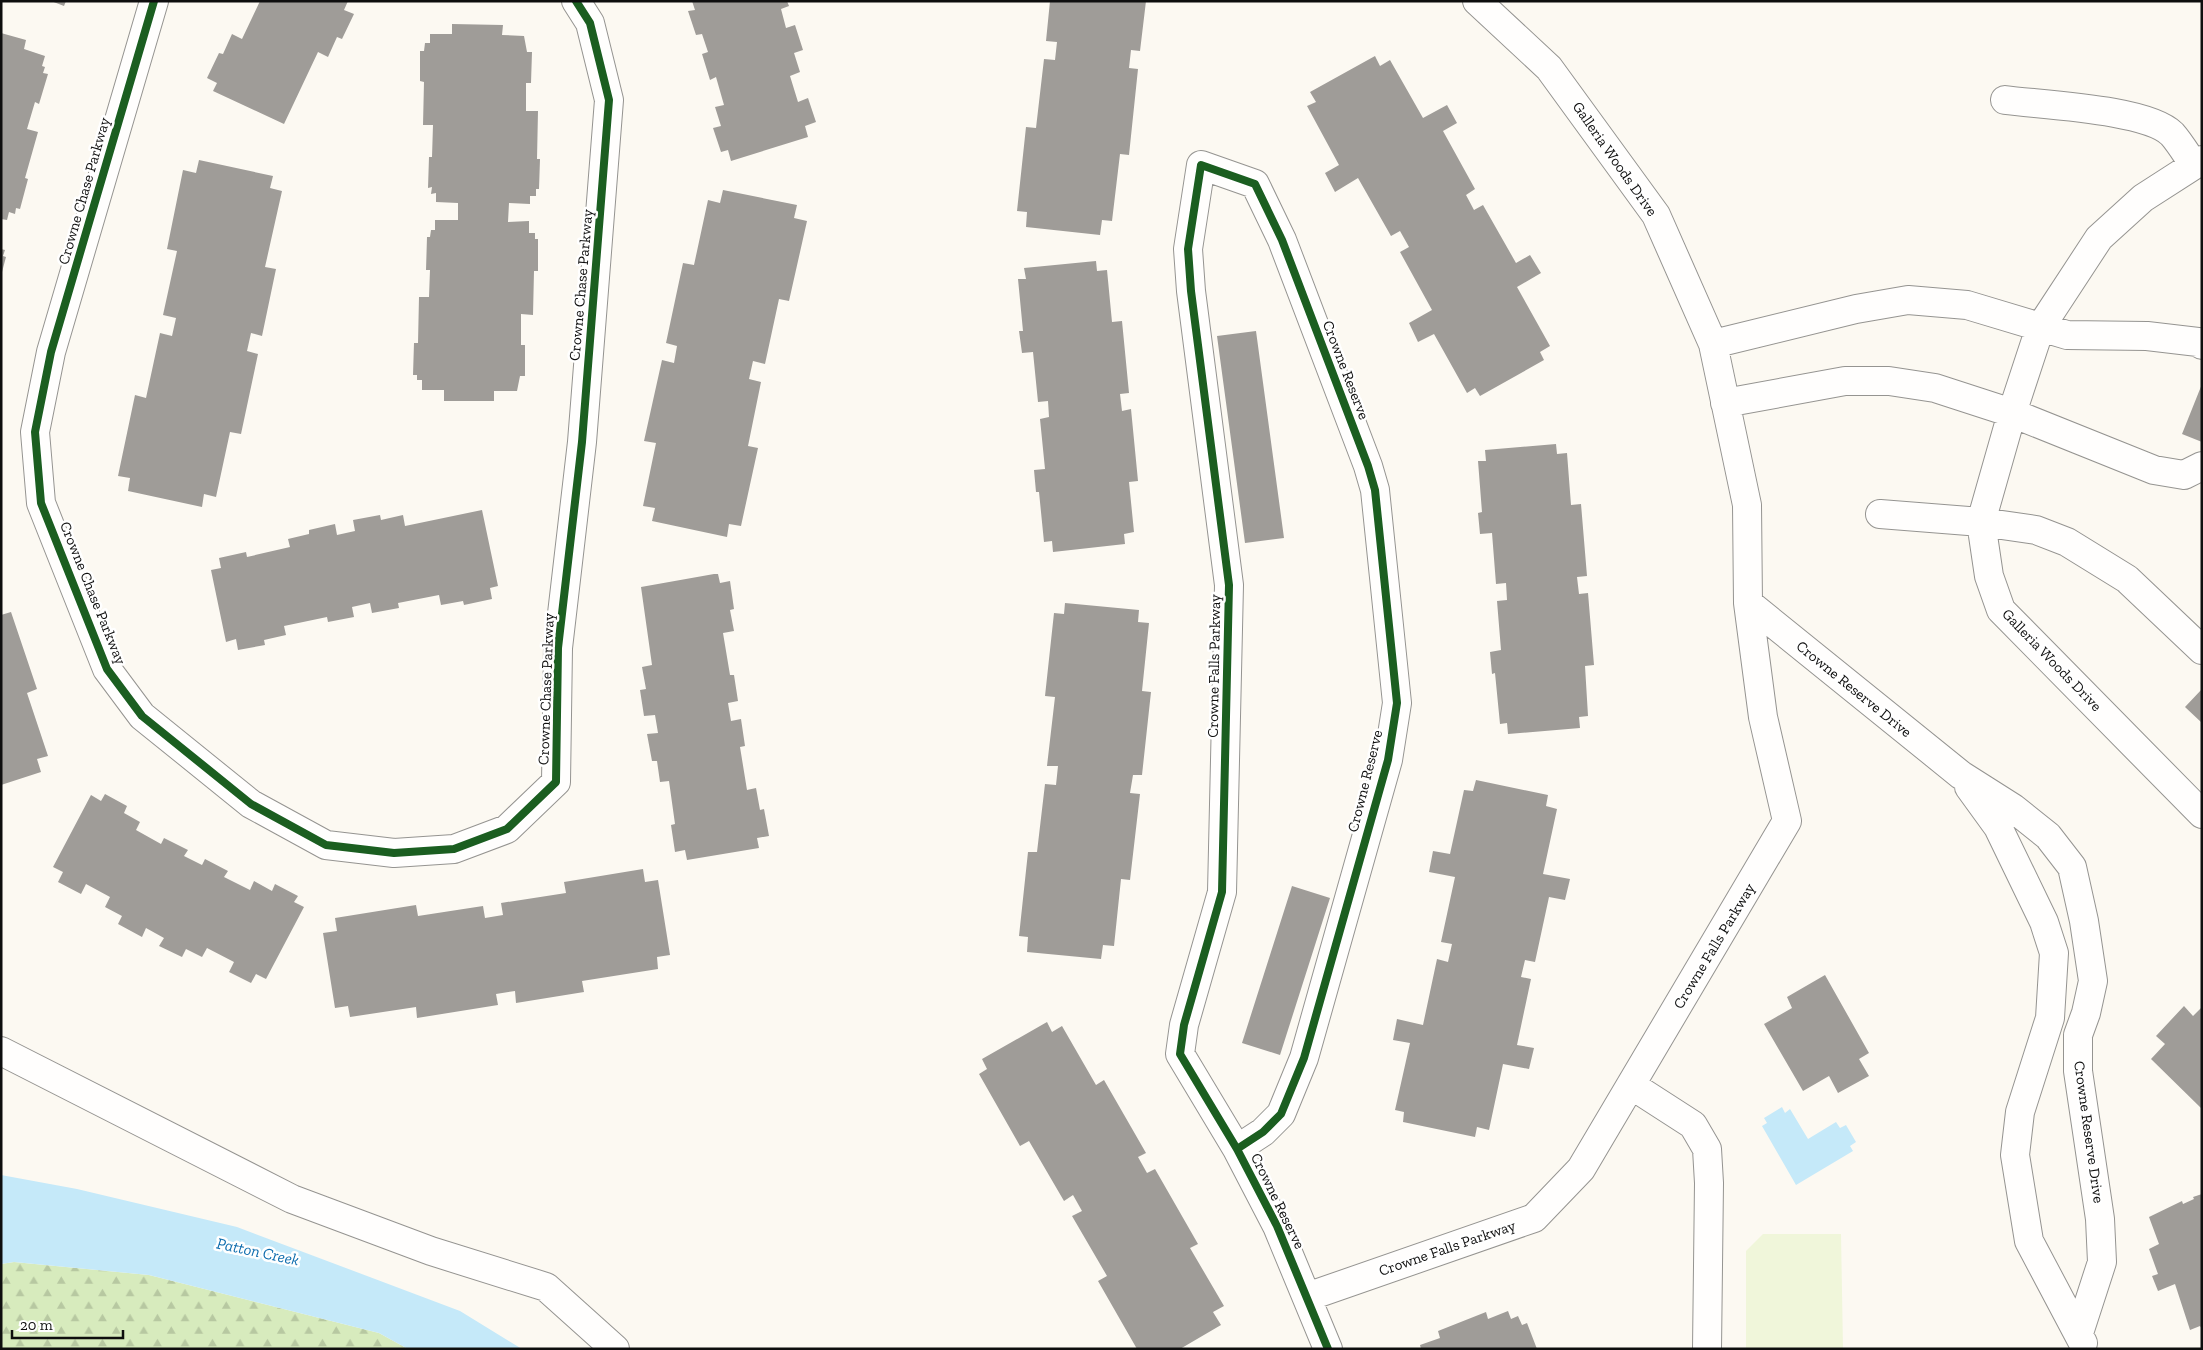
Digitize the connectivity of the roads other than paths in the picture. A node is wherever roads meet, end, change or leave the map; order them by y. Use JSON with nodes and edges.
{"nodes":[{"id":1,"x":154,"y":1,"type":"edge"},
{"id":2,"x":576,"y":1,"type":"edge"},
{"id":3,"x":1477,"y":1,"type":"edge"},
{"id":4,"x":2005,"y":100,"type":"dead end"},
{"id":5,"x":2198,"y":163,"type":"edge"},
{"id":6,"x":1201,"y":165,"type":"joint"},
{"id":7,"x":2040,"y":328,"type":"junction"},
{"id":8,"x":1713,"y":344,"type":"junction"},
{"id":9,"x":2202,"y":345,"type":"edge"},
{"id":10,"x":1725,"y":403,"type":"junction"},
{"id":11,"x":2012,"y":413,"type":"junction"},
{"id":12,"x":2202,"y":466,"type":"edge"},
{"id":13,"x":1880,"y":514,"type":"dead end"},
{"id":14,"x":1981,"y":522,"type":"junction"},
{"id":15,"x":1748,"y":603,"type":"junction"},
{"id":16,"x":2202,"y":650,"type":"edge"},
{"id":17,"x":1961,"y":775,"type":"junction"},
{"id":18,"x":2202,"y":814,"type":"edge"},
{"id":19,"x":1,"y":1051,"type":"edge"},
{"id":20,"x":1631,"y":1085,"type":"junction"},
{"id":21,"x":1237,"y":1149,"type":"junction"},
{"id":22,"x":1307,"y":1297,"type":"junction"},
{"id":23,"x":2082,"y":1341,"type":"edge"},
{"id":24,"x":615,"y":1349,"type":"edge"},
{"id":25,"x":1328,"y":1349,"type":"edge"},
{"id":26,"x":1707,"y":1349,"type":"edge"}],
"edges":[{"from":1,"to":2,"type":"street","name":"Crowne Chase Parkway"},
{"from":3,"to":8,"type":"street","name":"Galleria Woods Drive"},
{"from":4,"to":5,"type":"street"},
{"from":5,"to":7,"type":"street","name":"Galleria Woods Drive"},
{"from":6,"to":21,"type":"street","name":"Crowne Falls Parkway"},
{"from":6,"to":21,"type":"street","name":"Crowne Reserve"},
{"from":7,"to":8,"type":"street"},
{"from":7,"to":9,"type":"street"},
{"from":7,"to":11,"type":"street","name":"Galleria Woods Drive"},
{"from":8,"to":10,"type":"street","name":"Galleria Woods Drive"},
{"from":10,"to":11,"type":"street"},
{"from":10,"to":15,"type":"street","name":"Crowne Falls Parkway"},
{"from":11,"to":12,"type":"street"},
{"from":11,"to":14,"type":"street","name":"Galleria Woods Drive"},
{"from":13,"to":14,"type":"street"},
{"from":14,"to":16,"type":"street"},
{"from":14,"to":18,"type":"street","name":"Galleria Woods Drive"},
{"from":15,"to":17,"type":"street","name":"Crowne Reserve Drive"},
{"from":15,"to":20,"type":"street","name":"Crowne Falls Parkway"},
{"from":17,"to":23,"type":"street","name":"Crowne Reserve Drive"},
{"from":17,"to":23,"type":"street","name":"Crowne Reserve Drive"},
{"from":19,"to":24,"type":"street"},
{"from":20,"to":22,"type":"street","name":"Crowne Falls Parkway"},
{"from":20,"to":26,"type":"street"},
{"from":21,"to":22,"type":"street","name":"Crowne Reserve"},
{"from":22,"to":25,"type":"street","name":"Crowne Reserve"}]}
